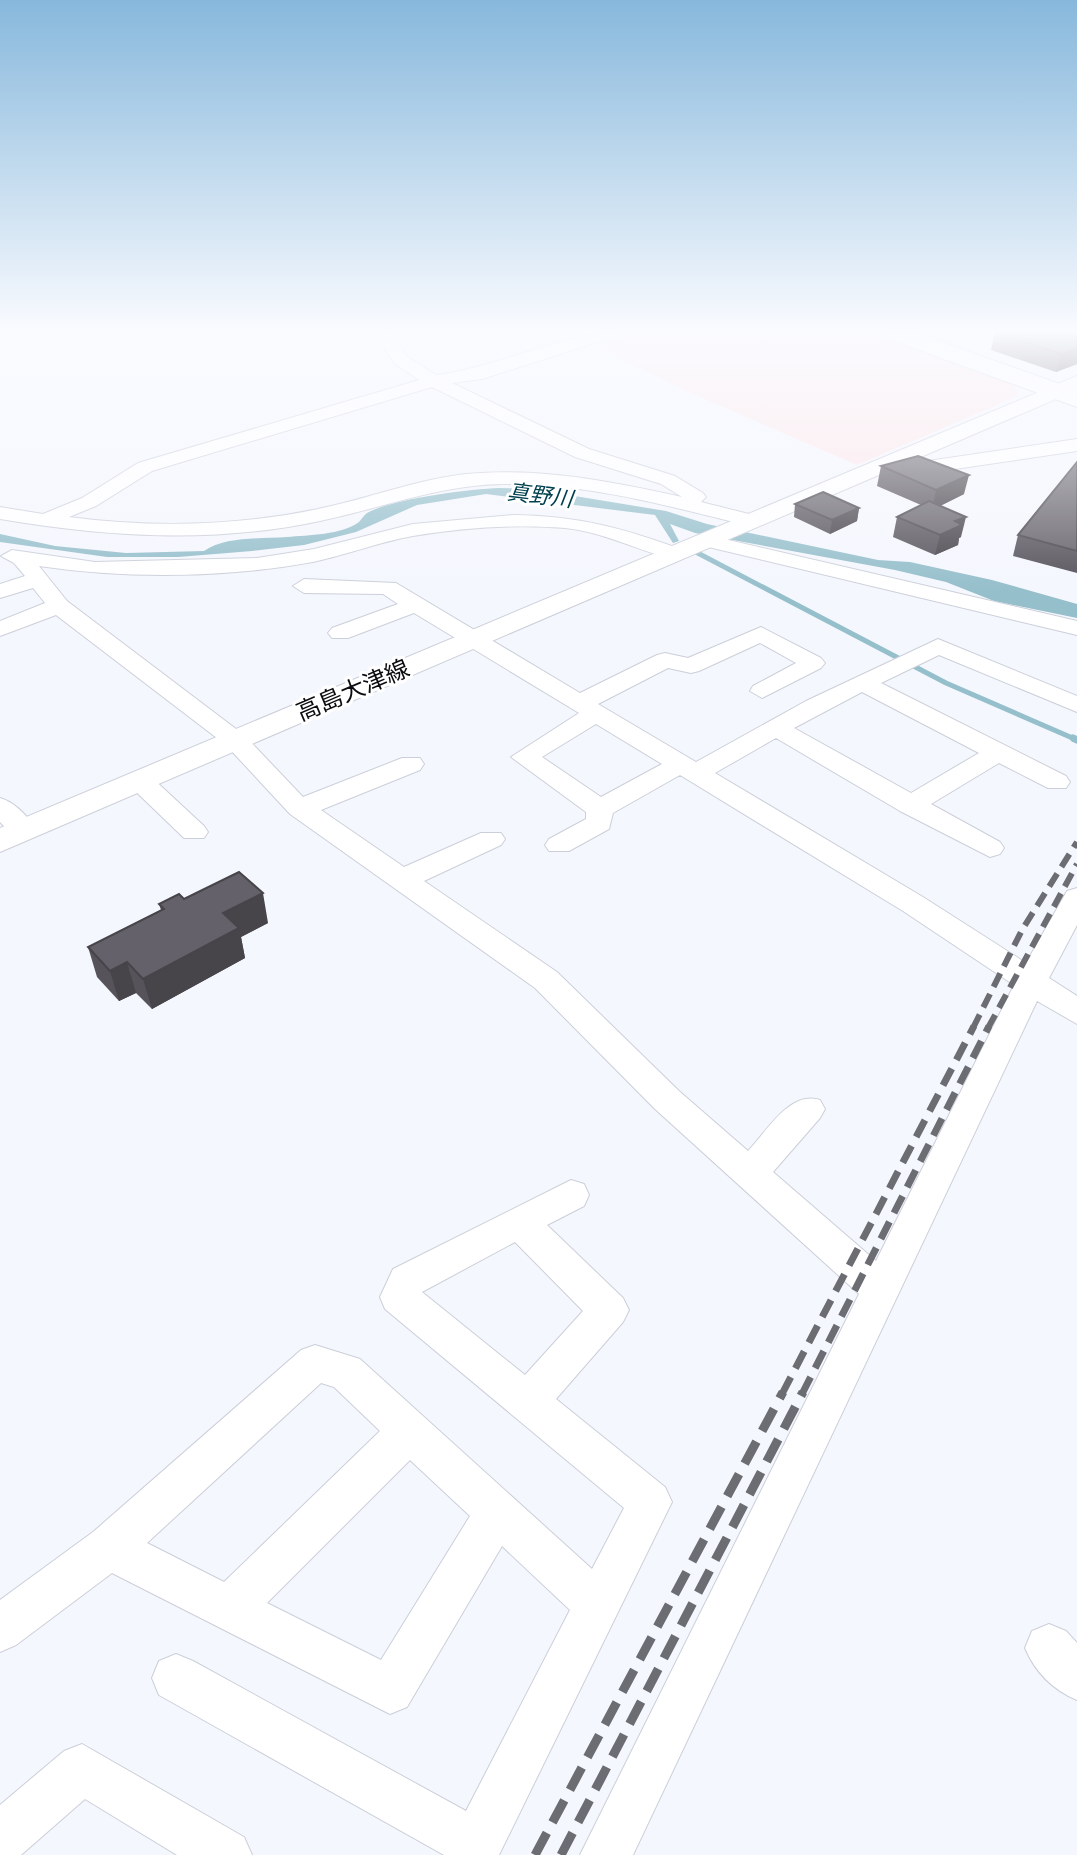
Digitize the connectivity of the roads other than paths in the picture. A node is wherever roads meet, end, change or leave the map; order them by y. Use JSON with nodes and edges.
{"nodes":[{"id":1,"x":307,"y":419,"type":"edge"},
{"id":2,"x":511,"y":419,"type":"edge"},
{"id":3,"x":997,"y":419,"type":"edge"},
{"id":4,"x":1077,"y":445,"type":"edge"},
{"id":5,"x":891,"y":461,"type":"junction"},
{"id":6,"x":0,"y":513,"type":"edge"},
{"id":7,"x":722,"y":513,"type":"junction"},
{"id":8,"x":44,"y":521,"type":"junction"},
{"id":9,"x":751,"y":522,"type":"junction"},
{"id":10,"x":707,"y":541,"type":"junction"},
{"id":11,"x":676,"y":554,"type":"junction"},
{"id":12,"x":10,"y":556,"type":"edge"},
{"id":13,"x":38,"y":579,"type":"junction"},
{"id":14,"x":304,"y":586,"type":"dead end"},
{"id":15,"x":0,"y":591,"type":"edge"},
{"id":16,"x":416,"y":605,"type":"junction"},
{"id":17,"x":59,"y":606,"type":"junction"},
{"id":18,"x":1077,"y":628,"type":"edge"},
{"id":19,"x":0,"y":629,"type":"edge"},
{"id":20,"x":340,"y":633,"type":"dead end"},
{"id":21,"x":475,"y":640,"type":"junction"},
{"id":22,"x":862,"y":683,"type":"junction"},
{"id":23,"x":762,"y":691,"type":"dead end"},
{"id":24,"x":1077,"y":705,"type":"edge"},
{"id":25,"x":589,"y":708,"type":"junction"},
{"id":26,"x":776,"y":728,"type":"junction"},
{"id":27,"x":235,"y":740,"type":"junction"},
{"id":28,"x":1000,"y":751,"type":"junction"},
{"id":29,"x":411,"y":764,"type":"dead end"},
{"id":30,"x":688,"y":769,"type":"junction"},
{"id":31,"x":140,"y":781,"type":"junction"},
{"id":32,"x":1057,"y":782,"type":"dead end"},
{"id":33,"x":910,"y":805,"type":"junction"},
{"id":34,"x":0,"y":806,"type":"edge"},
{"id":35,"x":300,"y":808,"type":"junction"},
{"id":36,"x":600,"y":809,"type":"junction"},
{"id":37,"x":194,"y":832,"type":"dead end"},
{"id":38,"x":12,"y":836,"type":"edge"},
{"id":39,"x":491,"y":839,"type":"dead end"},
{"id":40,"x":559,"y":845,"type":"dead end"},
{"id":41,"x":990,"y":848,"type":"dead end"},
{"id":42,"x":403,"y":879,"type":"junction"},
{"id":43,"x":1077,"y":898,"type":"edge"},
{"id":44,"x":1031,"y":982,"type":"junction"},
{"id":45,"x":1077,"y":1012,"type":"edge"},
{"id":46,"x":808,"y":1109,"type":"dead end"},
{"id":47,"x":750,"y":1173,"type":"junction"},
{"id":48,"x":571,"y":1195,"type":"dead end"},
{"id":49,"x":519,"y":1222,"type":"junction"},
{"id":50,"x":882,"y":1290,"type":"junction"},
{"id":51,"x":527,"y":1402,"type":"junction"},
{"id":52,"x":409,"y":1432,"type":"junction"},
{"id":53,"x":497,"y":1514,"type":"junction"},
{"id":54,"x":109,"y":1548,"type":"junction"},
{"id":55,"x":598,"y":1605,"type":"junction"},
{"id":56,"x":229,"y":1609,"type":"junction"},
{"id":57,"x":0,"y":1629,"type":"edge"},
{"id":58,"x":176,"y":1678,"type":"dead end"},
{"id":59,"x":0,"y":1839,"type":"edge"},
{"id":60,"x":474,"y":1850,"type":"edge"},
{"id":61,"x":226,"y":1855,"type":"edge"},
{"id":62,"x":606,"y":1855,"type":"edge"}],
"edges":[{"from":1,"to":8,"type":"street"},
{"from":2,"to":7,"type":"street"},
{"from":3,"to":5,"type":"main road"},
{"from":4,"to":5,"type":"street"},
{"from":5,"to":9,"type":"main road"},
{"from":6,"to":8,"type":"street"},
{"from":7,"to":8,"type":"street"},
{"from":7,"to":9,"type":"street"},
{"from":9,"to":10,"type":"main road","name":"高島大津線"},
{"from":10,"to":11,"type":"main road","name":"高島大津線"},
{"from":10,"to":18,"type":"street"},
{"from":11,"to":12,"type":"street"},
{"from":11,"to":21,"type":"main road","name":"高島大津線"},
{"from":12,"to":13,"type":"street"},
{"from":13,"to":15,"type":"street"},
{"from":13,"to":17,"type":"street"},
{"from":14,"to":16,"type":"street"},
{"from":16,"to":20,"type":"street"},
{"from":16,"to":21,"type":"street"},
{"from":17,"to":19,"type":"street"},
{"from":17,"to":27,"type":"street"},
{"from":21,"to":25,"type":"street"},
{"from":21,"to":27,"type":"main road","name":"高島大津線"},
{"from":22,"to":24,"type":"street"},
{"from":22,"to":26,"type":"street"},
{"from":22,"to":28,"type":"street"},
{"from":23,"to":25,"type":"street"},
{"from":25,"to":30,"type":"street"},
{"from":25,"to":36,"type":"street"},
{"from":26,"to":30,"type":"street"},
{"from":26,"to":33,"type":"street"},
{"from":27,"to":31,"type":"main road","name":"高島大津線"},
{"from":27,"to":35,"type":"street"},
{"from":28,"to":32,"type":"street"},
{"from":28,"to":33,"type":"street"},
{"from":29,"to":35,"type":"street"},
{"from":30,"to":36,"type":"street"},
{"from":30,"to":44,"type":"street"},
{"from":31,"to":37,"type":"street"},
{"from":31,"to":38,"type":"main road","name":"高島大津線"},
{"from":33,"to":41,"type":"street"},
{"from":34,"to":38,"type":"street"},
{"from":35,"to":42,"type":"street"},
{"from":36,"to":40,"type":"street"},
{"from":39,"to":42,"type":"street"},
{"from":42,"to":47,"type":"street"},
{"from":43,"to":44,"type":"street"},
{"from":44,"to":45,"type":"street"},
{"from":44,"to":50,"type":"street"},
{"from":46,"to":47,"type":"street"},
{"from":47,"to":50,"type":"street"},
{"from":48,"to":49,"type":"street"},
{"from":49,"to":51,"type":"street"},
{"from":49,"to":51,"type":"street"},
{"from":50,"to":62,"type":"street"},
{"from":51,"to":55,"type":"street"},
{"from":52,"to":53,"type":"street"},
{"from":52,"to":54,"type":"street"},
{"from":52,"to":56,"type":"street"},
{"from":53,"to":55,"type":"street"},
{"from":53,"to":56,"type":"street"},
{"from":54,"to":56,"type":"street"},
{"from":54,"to":57,"type":"street"},
{"from":55,"to":60,"type":"street"},
{"from":58,"to":60,"type":"street"},
{"from":59,"to":61,"type":"street"}]}
